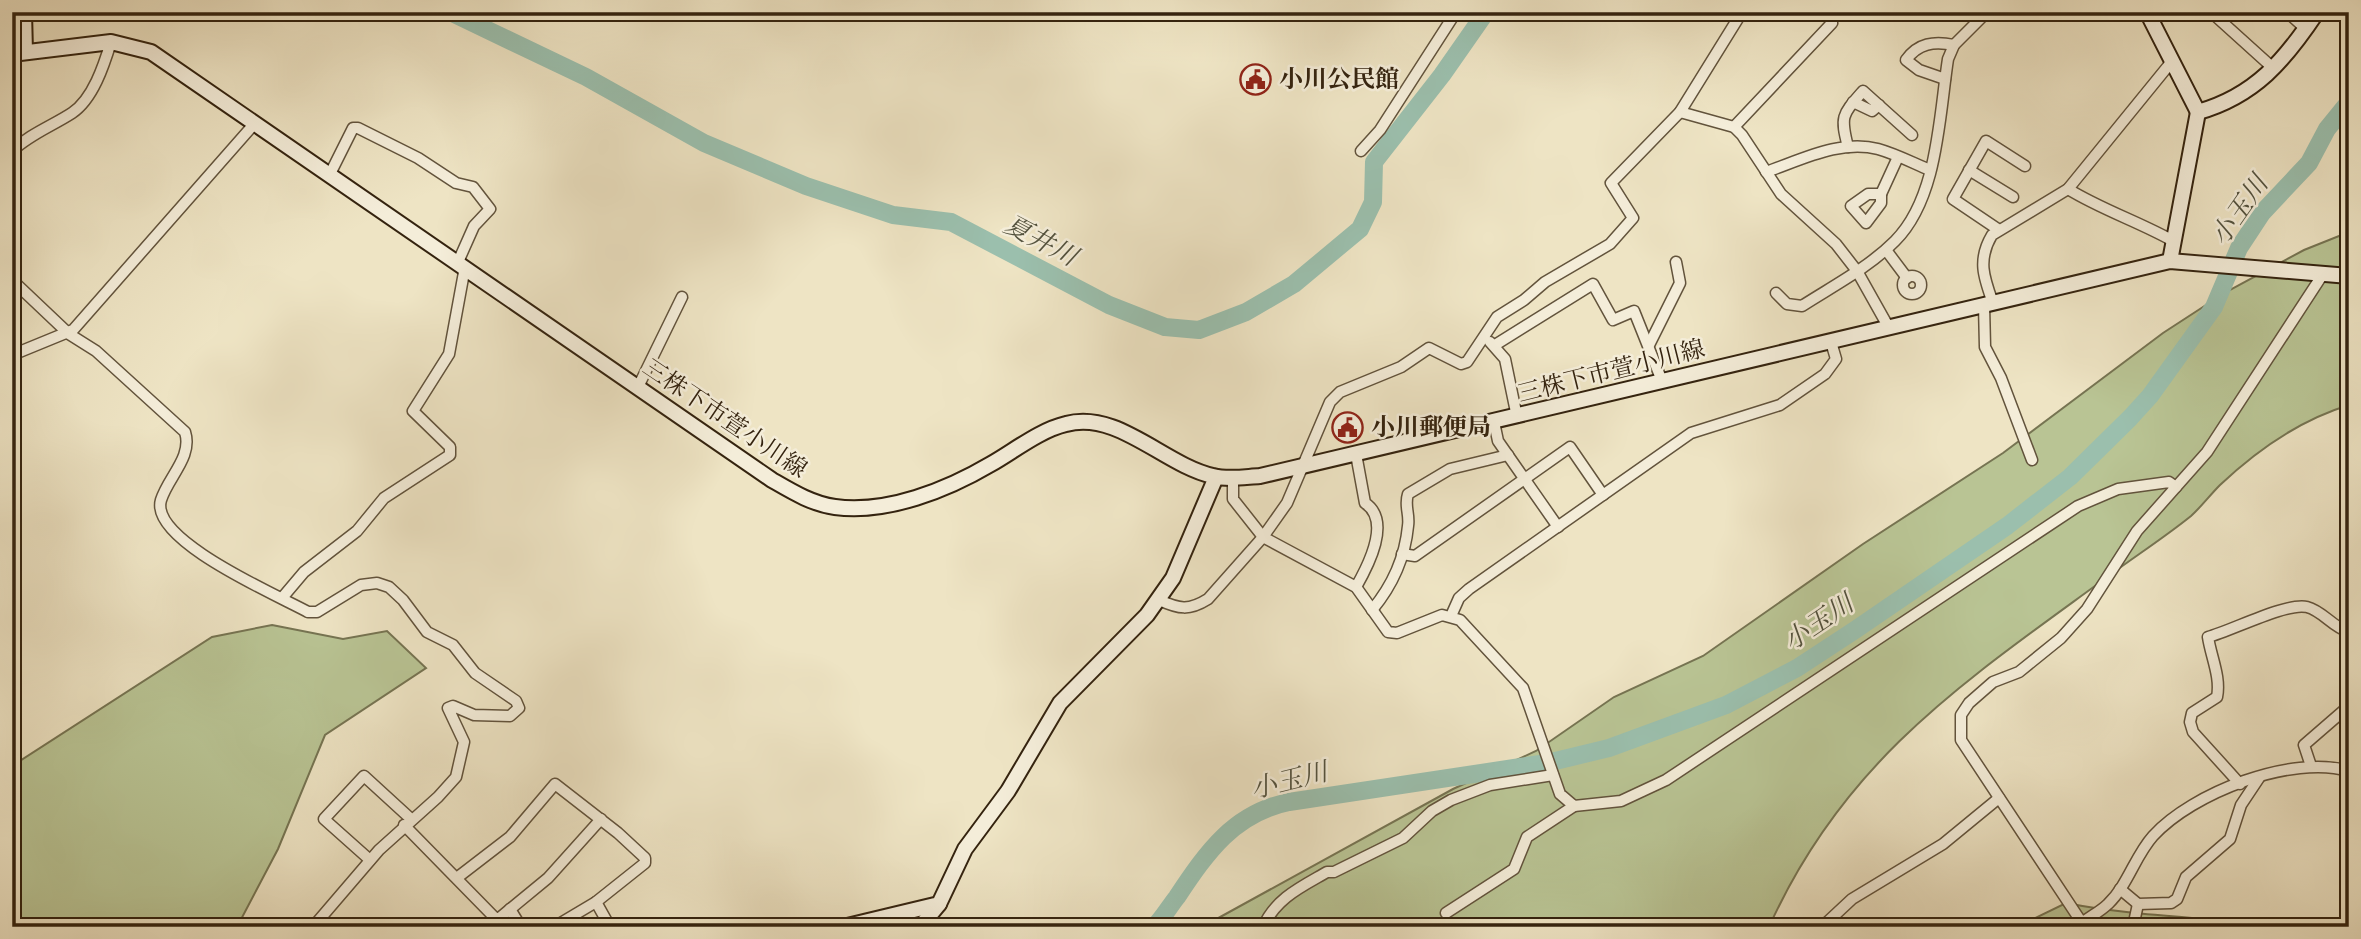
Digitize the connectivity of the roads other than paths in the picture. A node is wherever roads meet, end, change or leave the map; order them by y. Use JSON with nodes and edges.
{"nodes":[{"id":1,"x":24,"y":12,"type":"edge"},
{"id":2,"x":1442,"y":12,"type":"edge"},
{"id":3,"x":1742,"y":12,"type":"edge"},
{"id":4,"x":1801,"y":12,"type":"edge"},
{"id":5,"x":1812,"y":12,"type":"edge"},
{"id":6,"x":1826,"y":12,"type":"edge"},
{"id":7,"x":1987,"y":12,"type":"edge"},
{"id":8,"x":2147,"y":12,"type":"edge"},
{"id":9,"x":2211,"y":12,"type":"edge"},
{"id":10,"x":2287,"y":12,"type":"edge"},
{"id":11,"x":2317,"y":12,"type":"edge"},
{"id":12,"x":1453,"y":17,"type":"edge"},
{"id":13,"x":2306,"y":29,"type":"junction"},
{"id":14,"x":111,"y":42,"type":"junction"},
{"id":15,"x":1925,"y":45,"type":"junction"},
{"id":16,"x":1954,"y":45,"type":"junction"},
{"id":17,"x":19,"y":53,"type":"edge"},
{"id":18,"x":2173,"y":60,"type":"junction"},
{"id":19,"x":2273,"y":68,"type":"junction"},
{"id":20,"x":1919,"y":70,"type":"junction"},
{"id":21,"x":1944,"y":79,"type":"junction"},
{"id":22,"x":1680,"y":112,"type":"junction"},
{"id":23,"x":2198,"y":112,"type":"junction"},
{"id":24,"x":255,"y":123,"type":"junction"},
{"id":25,"x":1734,"y":127,"type":"junction"},
{"id":26,"x":1913,"y":135,"type":"dead end"},
{"id":27,"x":1848,"y":147,"type":"junction"},
{"id":28,"x":12,"y":151,"type":"edge"},
{"id":29,"x":1361,"y":151,"type":"dead end"},
{"id":30,"x":1898,"y":157,"type":"junction"},
{"id":31,"x":2025,"y":166,"type":"dead end"},
{"id":32,"x":1930,"y":170,"type":"junction"},
{"id":33,"x":1969,"y":170,"type":"junction"},
{"id":34,"x":1766,"y":172,"type":"junction"},
{"id":35,"x":330,"y":174,"type":"junction"},
{"id":36,"x":2068,"y":189,"type":"junction"},
{"id":37,"x":1881,"y":194,"type":"dead end"},
{"id":38,"x":2013,"y":197,"type":"dead end"},
{"id":39,"x":1999,"y":230,"type":"junction"},
{"id":40,"x":2175,"y":242,"type":"junction"},
{"id":41,"x":1885,"y":250,"type":"junction"},
{"id":42,"x":2171,"y":261,"type":"junction"},
{"id":43,"x":1676,"y":262,"type":"dead end"},
{"id":44,"x":461,"y":265,"type":"junction"},
{"id":45,"x":1857,"y":271,"type":"junction"},
{"id":46,"x":2323,"y":274,"type":"junction"},
{"id":47,"x":2349,"y":276,"type":"edge"},
{"id":48,"x":1907,"y":278,"type":"dead end"},
{"id":49,"x":12,"y":280,"type":"edge"},
{"id":50,"x":1776,"y":293,"type":"dead end"},
{"id":51,"x":682,"y":297,"type":"dead end"},
{"id":52,"x":1988,"y":304,"type":"junction"},
{"id":53,"x":1889,"y":328,"type":"junction"},
{"id":54,"x":69,"y":334,"type":"junction"},
{"id":55,"x":1483,"y":338,"type":"junction"},
{"id":56,"x":1831,"y":342,"type":"junction"},
{"id":57,"x":1494,"y":345,"type":"junction"},
{"id":58,"x":1649,"y":345,"type":"junction"},
{"id":59,"x":12,"y":355,"type":"edge"},
{"id":60,"x":1662,"y":381,"type":"junction"},
{"id":61,"x":638,"y":387,"type":"junction"},
{"id":62,"x":1517,"y":417,"type":"junction"},
{"id":63,"x":1494,"y":422,"type":"junction"},
{"id":64,"x":1356,"y":454,"type":"junction"},
{"id":65,"x":1508,"y":455,"type":"junction"},
{"id":66,"x":2032,"y":460,"type":"dead end"},
{"id":67,"x":1302,"y":467,"type":"junction"},
{"id":68,"x":1216,"y":477,"type":"junction"},
{"id":69,"x":1233,"y":478,"type":"junction"},
{"id":70,"x":1524,"y":479,"type":"junction"},
{"id":71,"x":2176,"y":488,"type":"junction"},
{"id":72,"x":1604,"y":495,"type":"junction"},
{"id":73,"x":1558,"y":527,"type":"junction"},
{"id":74,"x":1263,"y":537,"type":"junction"},
{"id":75,"x":1402,"y":554,"type":"junction"},
{"id":76,"x":1356,"y":587,"type":"junction"},
{"id":77,"x":282,"y":598,"type":"junction"},
{"id":78,"x":1159,"y":600,"type":"junction"},
{"id":79,"x":1372,"y":610,"type":"junction"},
{"id":80,"x":1451,"y":616,"type":"junction"},
{"id":81,"x":2349,"y":632,"type":"edge"},
{"id":82,"x":2349,"y":706,"type":"edge"},
{"id":83,"x":2311,"y":766,"type":"junction"},
{"id":84,"x":2349,"y":771,"type":"edge"},
{"id":85,"x":1552,"y":773,"type":"junction"},
{"id":86,"x":2259,"y":778,"type":"junction"},
{"id":87,"x":2240,"y":784,"type":"junction"},
{"id":88,"x":1999,"y":797,"type":"junction"},
{"id":89,"x":1574,"y":806,"type":"junction"},
{"id":90,"x":601,"y":820,"type":"junction"},
{"id":91,"x":407,"y":822,"type":"junction"},
{"id":92,"x":370,"y":860,"type":"junction"},
{"id":93,"x":458,"y":877,"type":"junction"},
{"id":94,"x":2120,"y":889,"type":"junction"},
{"id":95,"x":596,"y":902,"type":"junction"},
{"id":96,"x":939,"y":904,"type":"junction"},
{"id":97,"x":2138,"y":904,"type":"junction"},
{"id":98,"x":510,"y":909,"type":"junction"},
{"id":99,"x":1446,"y":913,"type":"dead end"},
{"id":100,"x":2079,"y":925,"type":"edge"},
{"id":101,"x":313,"y":927,"type":"edge"},
{"id":102,"x":521,"y":927,"type":"edge"},
{"id":103,"x":554,"y":927,"type":"edge"},
{"id":104,"x":610,"y":927,"type":"edge"},
{"id":105,"x":843,"y":927,"type":"edge"},
{"id":106,"x":920,"y":927,"type":"edge"},
{"id":107,"x":1263,"y":927,"type":"edge"},
{"id":108,"x":1822,"y":927,"type":"edge"},
{"id":109,"x":2133,"y":927,"type":"edge"}],
"edges":[{"from":1,"to":17,"type":"main road"},
{"from":2,"to":12,"type":"street"},
{"from":3,"to":22,"type":"street"},
{"from":4,"to":5,"type":"street"},
{"from":6,"to":25,"type":"street"},
{"from":7,"to":16,"type":"street"},
{"from":8,"to":18,"type":"main road"},
{"from":9,"to":19,"type":"street"},
{"from":10,"to":13,"type":"street"},
{"from":11,"to":13,"type":"main road"},
{"from":12,"to":29,"type":"street"},
{"from":13,"to":19,"type":"main road"},
{"from":14,"to":17,"type":"main road","name":"三株下市萱小川線"},
{"from":14,"to":24,"type":"main road","name":"三株下市萱小川線"},
{"from":14,"to":28,"type":"street"},
{"from":15,"to":16,"type":"street"},
{"from":15,"to":20,"type":"street"},
{"from":15,"to":20,"type":"street"},
{"from":16,"to":21,"type":"street"},
{"from":18,"to":23,"type":"main road"},
{"from":18,"to":36,"type":"street"},
{"from":19,"to":23,"type":"main road"},
{"from":20,"to":21,"type":"street"},
{"from":21,"to":32,"type":"street"},
{"from":22,"to":25,"type":"street"},
{"from":22,"to":55,"type":"street"},
{"from":23,"to":40,"type":"main road"},
{"from":24,"to":35,"type":"main road","name":"三株下市萱小川線"},
{"from":24,"to":54,"type":"street"},
{"from":25,"to":34,"type":"street"},
{"from":26,"to":27,"type":"street"},
{"from":27,"to":30,"type":"street"},
{"from":27,"to":34,"type":"street"},
{"from":30,"to":32,"type":"street"},
{"from":30,"to":37,"type":"street"},
{"from":31,"to":33,"type":"street"},
{"from":32,"to":41,"type":"street"},
{"from":33,"to":38,"type":"street"},
{"from":33,"to":39,"type":"street"},
{"from":34,"to":45,"type":"street"},
{"from":35,"to":44,"type":"main road","name":"三株下市萱小川線"},
{"from":35,"to":44,"type":"street"},
{"from":36,"to":39,"type":"street"},
{"from":36,"to":40,"type":"street"},
{"from":39,"to":52,"type":"street"},
{"from":40,"to":42,"type":"main road"},
{"from":41,"to":45,"type":"street"},
{"from":41,"to":48,"type":"street"},
{"from":42,"to":46,"type":"main road","name":"三株下市萱小川線"},
{"from":42,"to":52,"type":"main road","name":"三株下市萱小川線"},
{"from":43,"to":58,"type":"street"},
{"from":44,"to":61,"type":"main road","name":"三株下市萱小川線"},
{"from":44,"to":77,"type":"street"},
{"from":45,"to":50,"type":"street"},
{"from":45,"to":53,"type":"street"},
{"from":46,"to":47,"type":"main road","name":"三株下市萱小川線"},
{"from":46,"to":71,"type":"street"},
{"from":49,"to":54,"type":"street"},
{"from":51,"to":61,"type":"street"},
{"from":52,"to":53,"type":"main road","name":"三株下市萱小川線"},
{"from":52,"to":66,"type":"street"},
{"from":53,"to":56,"type":"main road","name":"三株下市萱小川線"},
{"from":54,"to":59,"type":"street"},
{"from":54,"to":77,"type":"street"},
{"from":55,"to":57,"type":"street"},
{"from":55,"to":67,"type":"street"},
{"from":56,"to":60,"type":"main road","name":"三株下市萱小川線"},
{"from":56,"to":72,"type":"street"},
{"from":57,"to":58,"type":"street"},
{"from":57,"to":62,"type":"street"},
{"from":58,"to":60,"type":"street"},
{"from":60,"to":62,"type":"main road","name":"三株下市萱小川線"},
{"from":61,"to":68,"type":"main road","name":"三株下市萱小川線"},
{"from":62,"to":63,"type":"main road","name":"三株下市萱小川線"},
{"from":63,"to":64,"type":"main road","name":"三株下市萱小川線"},
{"from":63,"to":65,"type":"street"},
{"from":64,"to":67,"type":"main road","name":"三株下市萱小川線"},
{"from":64,"to":76,"type":"street"},
{"from":65,"to":70,"type":"street"},
{"from":65,"to":75,"type":"street"},
{"from":67,"to":69,"type":"main road","name":"三株下市萱小川線"},
{"from":67,"to":74,"type":"street"},
{"from":68,"to":69,"type":"main road","name":"三株下市萱小川線"},
{"from":68,"to":78,"type":"main road"},
{"from":69,"to":74,"type":"street"},
{"from":70,"to":72,"type":"street"},
{"from":70,"to":73,"type":"street"},
{"from":70,"to":75,"type":"street"},
{"from":71,"to":88,"type":"street"},
{"from":71,"to":89,"type":"street"},
{"from":72,"to":73,"type":"street"},
{"from":73,"to":80,"type":"street"},
{"from":74,"to":76,"type":"street"},
{"from":74,"to":78,"type":"street"},
{"from":75,"to":79,"type":"street"},
{"from":76,"to":79,"type":"street"},
{"from":77,"to":91,"type":"street"},
{"from":78,"to":96,"type":"main road"},
{"from":79,"to":80,"type":"street"},
{"from":80,"to":85,"type":"street"},
{"from":81,"to":87,"type":"street"},
{"from":82,"to":83,"type":"street"},
{"from":83,"to":84,"type":"street"},
{"from":83,"to":86,"type":"street"},
{"from":85,"to":89,"type":"street"},
{"from":85,"to":107,"type":"street"},
{"from":86,"to":87,"type":"street"},
{"from":86,"to":97,"type":"street"},
{"from":87,"to":94,"type":"street"},
{"from":88,"to":100,"type":"street"},
{"from":88,"to":108,"type":"street"},
{"from":89,"to":99,"type":"street"},
{"from":90,"to":93,"type":"street"},
{"from":90,"to":95,"type":"street"},
{"from":90,"to":98,"type":"street"},
{"from":91,"to":92,"type":"street"},
{"from":91,"to":92,"type":"street"},
{"from":91,"to":93,"type":"street"},
{"from":92,"to":101,"type":"street"},
{"from":93,"to":98,"type":"street"},
{"from":94,"to":97,"type":"street"},
{"from":94,"to":100,"type":"street"},
{"from":95,"to":103,"type":"street"},
{"from":95,"to":104,"type":"street"},
{"from":96,"to":105,"type":"main road"},
{"from":96,"to":106,"type":"main road"},
{"from":97,"to":109,"type":"street"},
{"from":98,"to":102,"type":"street"}]}
